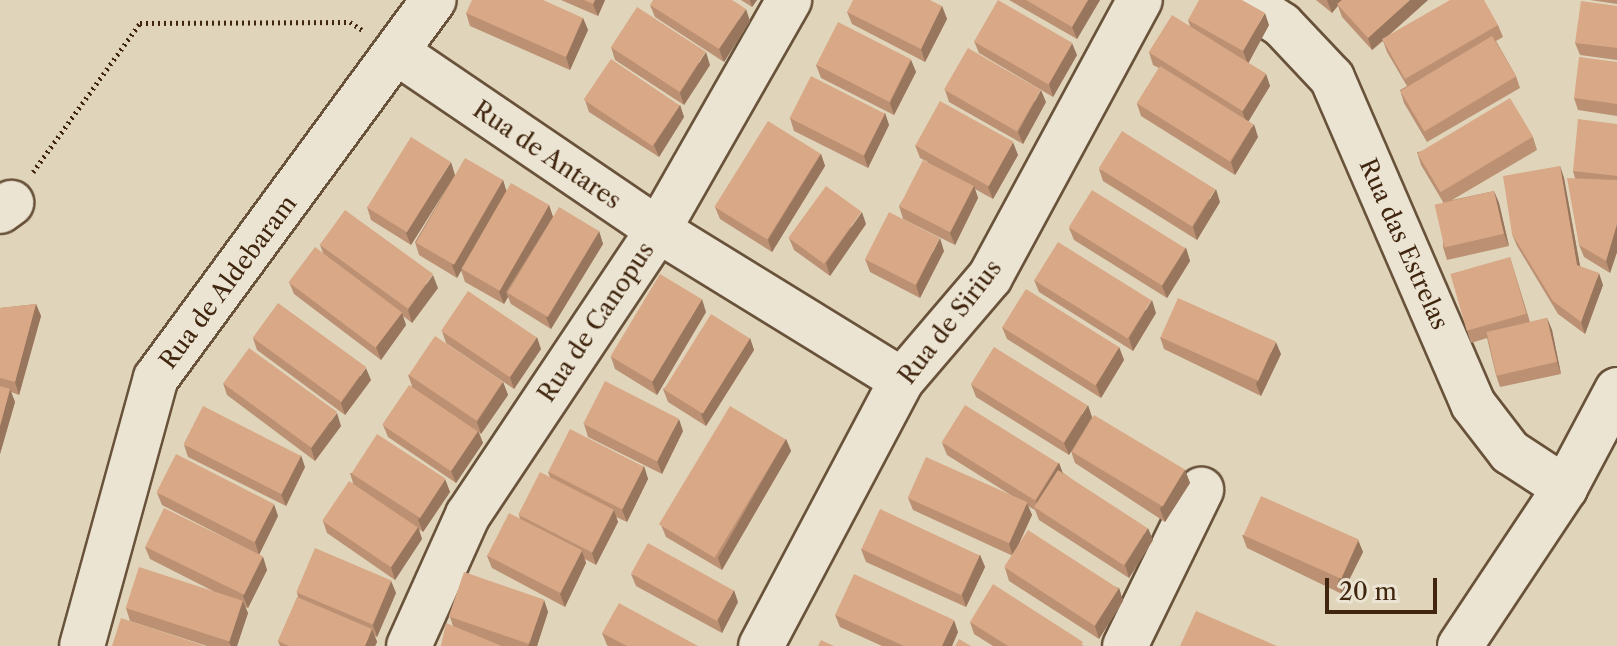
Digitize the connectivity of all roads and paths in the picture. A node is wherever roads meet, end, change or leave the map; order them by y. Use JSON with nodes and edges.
{"nodes":[{"id":1,"x":434,"y":0,"type":"edge"},
{"id":2,"x":789,"y":0,"type":"edge"},
{"id":3,"x":1140,"y":0,"type":"edge"},
{"id":4,"x":1243,"y":0,"type":"edge"},
{"id":5,"x":398,"y":53,"type":"junction"},
{"id":6,"x":5,"y":207,"type":"edge"},
{"id":7,"x":658,"y":230,"type":"junction"},
{"id":8,"x":902,"y":380,"type":"junction"},
{"id":9,"x":1617,"y":390,"type":"edge"},
{"id":10,"x":1565,"y":488,"type":"junction"},
{"id":11,"x":1201,"y":490,"type":"dead end"},
{"id":12,"x":82,"y":646,"type":"edge"},
{"id":13,"x":409,"y":646,"type":"edge"},
{"id":14,"x":761,"y":646,"type":"edge"},
{"id":15,"x":1125,"y":646,"type":"edge"},
{"id":16,"x":1460,"y":646,"type":"edge"}],
"edges":[{"from":1,"to":5,"type":"street","name":"Rua de Aldebaram"},
{"from":2,"to":7,"type":"street","name":"Rua de Canopus"},
{"from":3,"to":8,"type":"street","name":"Rua de Sirius"},
{"from":4,"to":10,"type":"street","name":"Rua das Estrelas"},
{"from":5,"to":6,"type":"path"},
{"from":5,"to":7,"type":"street","name":"Rua de Antares"},
{"from":5,"to":12,"type":"street","name":"Rua de Aldebaram"},
{"from":7,"to":8,"type":"street","name":"Rua de Antares"},
{"from":7,"to":13,"type":"street","name":"Rua de Canopus"},
{"from":8,"to":14,"type":"street","name":"Rua de Sirius"},
{"from":9,"to":10,"type":"street"},
{"from":10,"to":16,"type":"street"},
{"from":11,"to":15,"type":"street"}]}
